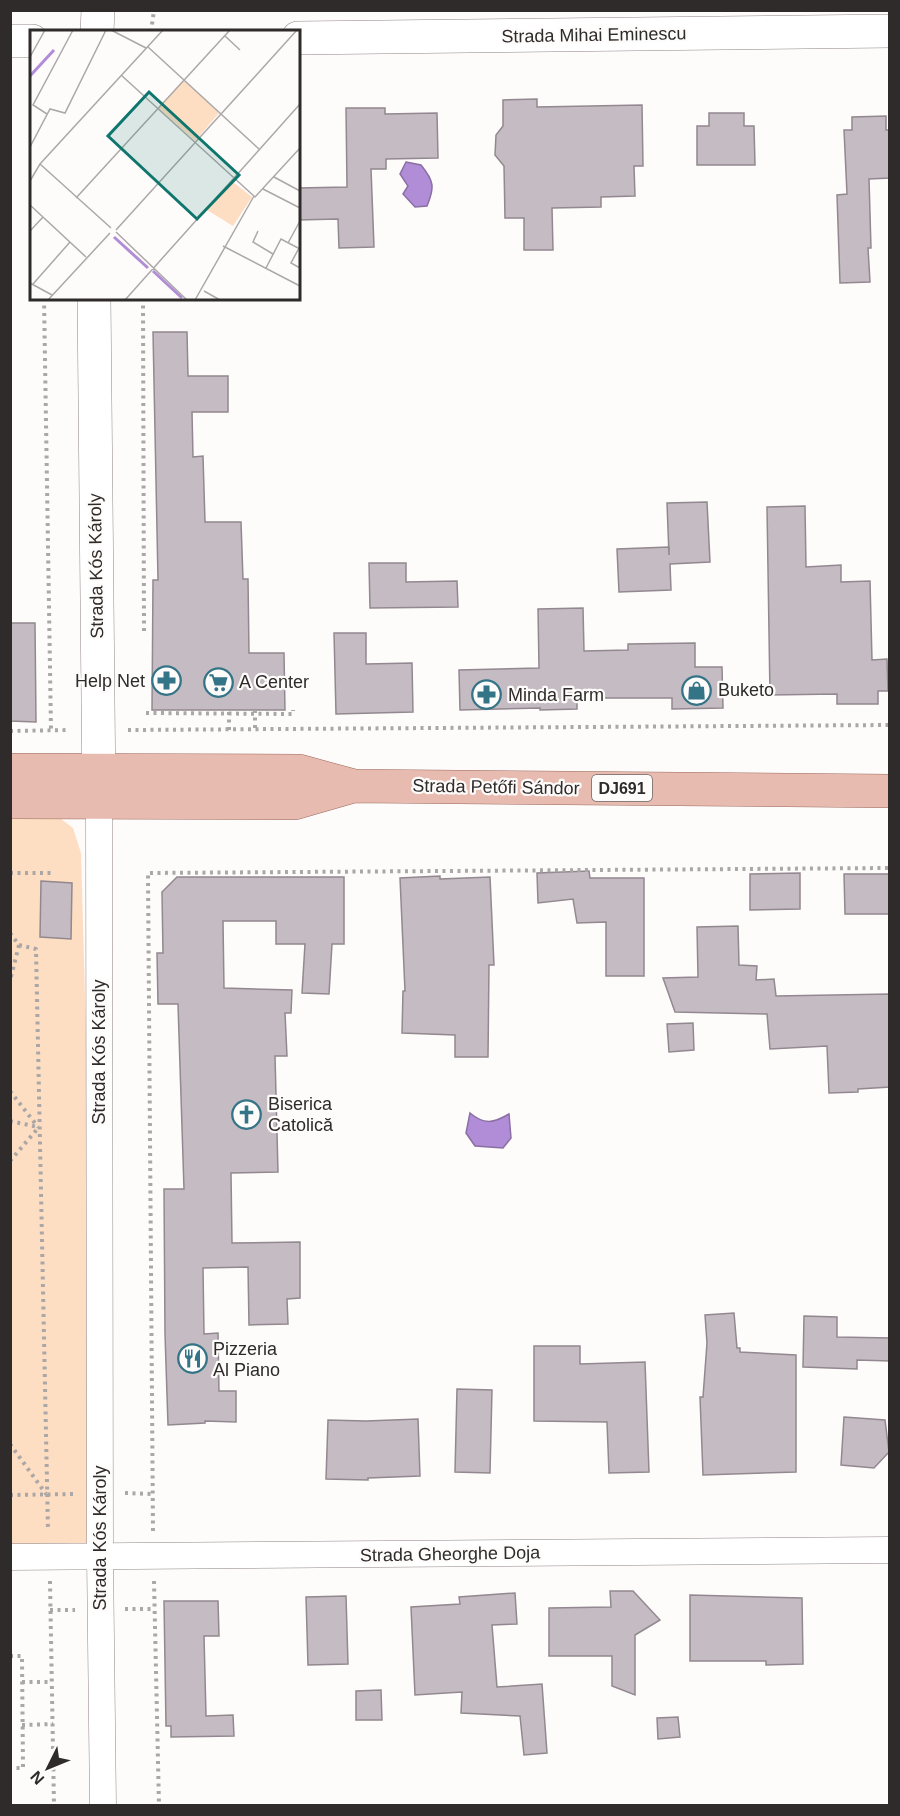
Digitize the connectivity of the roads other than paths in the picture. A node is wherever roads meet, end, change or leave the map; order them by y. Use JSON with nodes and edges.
{"nodes":[{"id":1,"x":98,"y":10,"type":"edge"},
{"id":2,"x":97,"y":30,"type":"edge"},
{"id":3,"x":890,"y":31,"type":"edge"},
{"id":4,"x":300,"y":38,"type":"edge"},
{"id":5,"x":10,"y":41,"type":"edge"},
{"id":6,"x":30,"y":41,"type":"edge"},
{"id":7,"x":94,"y":300,"type":"edge"},
{"id":8,"x":98,"y":769,"type":"junction"},
{"id":9,"x":10,"y":770,"type":"edge"},
{"id":10,"x":354,"y":786,"type":"junction"},
{"id":11,"x":890,"y":791,"type":"edge"},
{"id":12,"x":99,"y":801,"type":"junction"},
{"id":13,"x":10,"y":802,"type":"edge"},
{"id":14,"x":890,"y":1550,"type":"edge"},
{"id":15,"x":10,"y":1557,"type":"edge"},
{"id":16,"x":100,"y":1557,"type":"junction"},
{"id":17,"x":103,"y":1806,"type":"edge"}],
"edges":[{"from":1,"to":2,"type":"street"},
{"from":3,"to":4,"type":"street","name":"Strada Mihai Eminescu"},
{"from":5,"to":6,"type":"street"},
{"from":7,"to":8,"type":"street","name":"Strada Kós Károly"},
{"from":8,"to":9,"type":"main road","name":"Strada Petőfi Sándor","number":"DJ691"},
{"from":8,"to":10,"type":"main road","name":"Strada Petőfi Sándor","number":"DJ691"},
{"from":8,"to":12,"type":"street","name":"Strada Kós Károly"},
{"from":10,"to":11,"type":"main road","name":"Strada Petőfi Sándor","number":"DJ691"},
{"from":10,"to":12,"type":"main road","name":"Strada Petőfi Sándor","number":"DJ691"},
{"from":12,"to":13,"type":"main road","name":"Strada Petőfi Sándor","number":"DJ691"},
{"from":12,"to":16,"type":"street","name":"Strada Kós Károly"},
{"from":14,"to":16,"type":"street","name":"Strada Gheorghe Doja"},
{"from":15,"to":16,"type":"street","name":"Strada Gheorghe Doja"},
{"from":16,"to":17,"type":"street","name":"Strada Kós Károly"}]}
